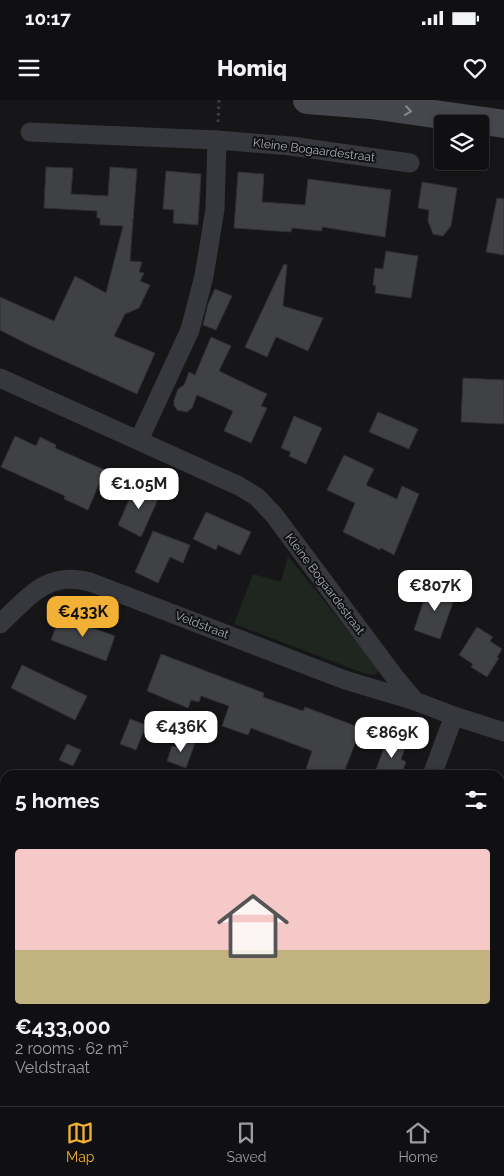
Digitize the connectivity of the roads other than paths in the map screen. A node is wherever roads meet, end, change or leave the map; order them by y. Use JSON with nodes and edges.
{"nodes":[{"id":1,"x":307,"y":100,"type":"edge"},
{"id":2,"x":504,"y":124,"type":"edge"},
{"id":3,"x":30,"y":132,"type":"dead end"},
{"id":4,"x":217,"y":140,"type":"junction"},
{"id":5,"x":410,"y":163,"type":"dead end"},
{"id":6,"x":0,"y":378,"type":"edge"},
{"id":7,"x":139,"y":440,"type":"junction"},
{"id":8,"x":0,"y":624,"type":"edge"},
{"id":9,"x":415,"y":701,"type":"junction"},
{"id":10,"x":454,"y":716,"type":"junction"},
{"id":11,"x":504,"y":732,"type":"edge"},
{"id":12,"x":434,"y":770,"type":"edge"}],
"edges":[{"from":1,"to":2,"type":"main road","one_way":true},
{"from":3,"to":4,"type":"street","name":"Kleine Bogaardestraat"},
{"from":4,"to":5,"type":"street","name":"Kleine Bogaardestraat"},
{"from":4,"to":7,"type":"street"},
{"from":6,"to":7,"type":"street","name":"Kleine Bogaardestraat"},
{"from":7,"to":9,"type":"street","name":"Kleine Bogaardestraat"},
{"from":8,"to":9,"type":"street","name":"Veldstraat"},
{"from":9,"to":10,"type":"street","name":"Kleine Bogaardestraat"},
{"from":10,"to":11,"type":"street","name":"Kleine Bogaardestraat"},
{"from":10,"to":12,"type":"street"}]}
